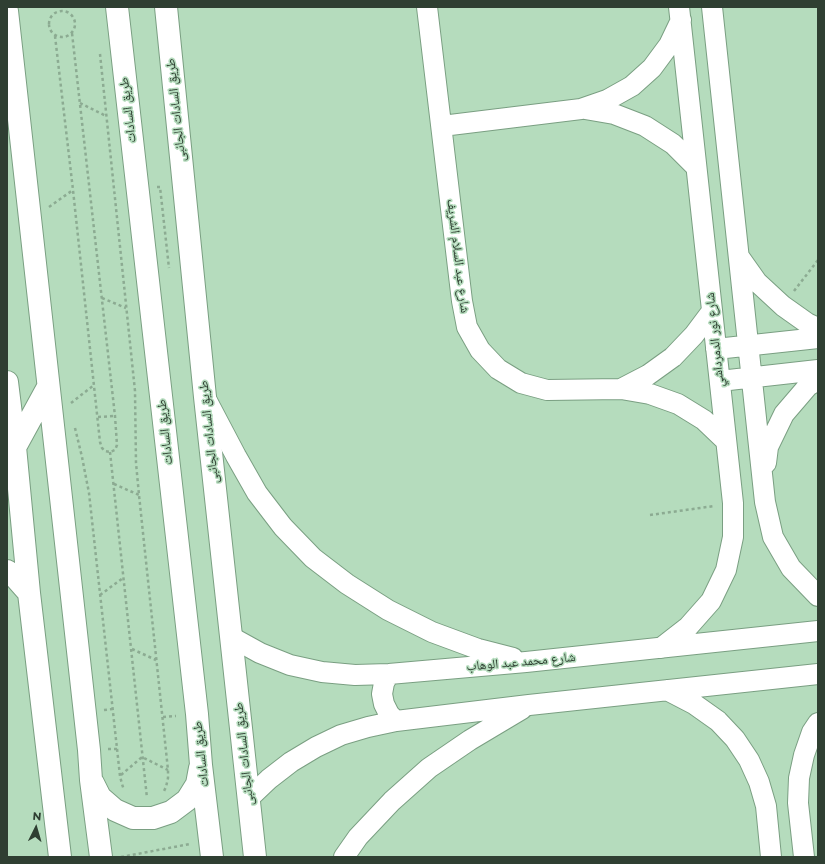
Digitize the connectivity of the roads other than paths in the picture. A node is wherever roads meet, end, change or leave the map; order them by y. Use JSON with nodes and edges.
{"nodes":[{"id":1,"x":117,"y":7,"type":"edge"},
{"id":2,"x":166,"y":7,"type":"edge"},
{"id":3,"x":427,"y":7,"type":"edge"},
{"id":4,"x":712,"y":7,"type":"edge"},
{"id":5,"x":7,"y":11,"type":"edge"},
{"id":6,"x":680,"y":14,"type":"edge"},
{"id":7,"x":581,"y":109,"type":"junction"},
{"id":8,"x":442,"y":126,"type":"junction"},
{"id":9,"x":696,"y":167,"type":"junction"},
{"id":10,"x":739,"y":256,"type":"junction"},
{"id":11,"x":712,"y":311,"type":"junction"},
{"id":12,"x":818,"y":328,"type":"edge"},
{"id":13,"x":818,"y":338,"type":"edge"},
{"id":14,"x":748,"y":346,"type":"junction"},
{"id":15,"x":716,"y":349,"type":"junction"},
{"id":16,"x":818,"y":370,"type":"edge"},
{"id":17,"x":752,"y":377,"type":"junction"},
{"id":18,"x":818,"y":380,"type":"edge"},
{"id":19,"x":720,"y":381,"type":"junction"},
{"id":20,"x":7,"y":382,"type":"edge"},
{"id":21,"x":48,"y":387,"type":"junction"},
{"id":22,"x":621,"y":389,"type":"junction"},
{"id":23,"x":205,"y":397,"type":"junction"},
{"id":24,"x":726,"y":441,"type":"junction"},
{"id":25,"x":11,"y":454,"type":"edge"},
{"id":26,"x":763,"y":483,"type":"junction"},
{"id":27,"x":7,"y":571,"type":"edge"},
{"id":28,"x":29,"y":593,"type":"junction"},
{"id":29,"x":818,"y":596,"type":"edge"},
{"id":30,"x":818,"y":631,"type":"edge"},
{"id":31,"x":231,"y":637,"type":"junction"},
{"id":32,"x":661,"y":648,"type":"junction"},
{"id":33,"x":526,"y":662,"type":"junction"},
{"id":34,"x":389,"y":674,"type":"junction"},
{"id":35,"x":818,"y":674,"type":"edge"},
{"id":36,"x":667,"y":690,"type":"junction"},
{"id":37,"x":529,"y":705,"type":"junction"},
{"id":38,"x":396,"y":721,"type":"junction"},
{"id":39,"x":818,"y":723,"type":"edge"},
{"id":40,"x":201,"y":765,"type":"junction"},
{"id":41,"x":91,"y":780,"type":"junction"},
{"id":42,"x":249,"y":798,"type":"junction"},
{"id":43,"x":211,"y":849,"type":"edge"},
{"id":44,"x":60,"y":857,"type":"edge"},
{"id":45,"x":101,"y":857,"type":"edge"},
{"id":46,"x":255,"y":857,"type":"edge"},
{"id":47,"x":344,"y":857,"type":"edge"},
{"id":48,"x":772,"y":857,"type":"edge"},
{"id":49,"x":804,"y":857,"type":"edge"}],
"edges":[{"from":1,"to":40,"type":"main road","name":"طريق السادات"},
{"from":2,"to":23,"type":"main road","name":"طريق السادات الجانبى"},
{"from":3,"to":8,"type":"street","name":"شارع عبد السلام الشريف"},
{"from":4,"to":10,"type":"street"},
{"from":5,"to":21,"type":"main road"},
{"from":6,"to":7,"type":"street"},
{"from":6,"to":9,"type":"street","name":"شارع نور الدمرداشي"},
{"from":7,"to":8,"type":"street"},
{"from":7,"to":9,"type":"street"},
{"from":8,"to":22,"type":"street","name":"شارع عبد السلام الشريف"},
{"from":9,"to":11,"type":"street","name":"شارع نور الدمرداشي"},
{"from":10,"to":12,"type":"street"},
{"from":10,"to":14,"type":"street"},
{"from":11,"to":15,"type":"street","name":"شارع نور الدمرداشي"},
{"from":11,"to":22,"type":"street","name":"شارع عبد السلام الشريف"},
{"from":13,"to":14,"type":"street"},
{"from":14,"to":15,"type":"street"},
{"from":14,"to":17,"type":"street"},
{"from":15,"to":19,"type":"street","name":"شارع نور الدمرداشي"},
{"from":16,"to":17,"type":"street"},
{"from":17,"to":19,"type":"street"},
{"from":17,"to":26,"type":"street"},
{"from":18,"to":26,"type":"street"},
{"from":19,"to":24,"type":"street","name":"شارع نور الدمرداشي"},
{"from":20,"to":25,"type":"main road"},
{"from":21,"to":25,"type":"main road"},
{"from":21,"to":41,"type":"main road"},
{"from":22,"to":24,"type":"street","name":"شارع عبد السلام الشريف"},
{"from":23,"to":31,"type":"main road","name":"طريق السادات الجانبى"},
{"from":23,"to":33,"type":"street"},
{"from":24,"to":32,"type":"street","name":"شارع نور الدمرداشي"},
{"from":25,"to":28,"type":"main road"},
{"from":26,"to":29,"type":"street"},
{"from":27,"to":28,"type":"main road"},
{"from":28,"to":44,"type":"main road"},
{"from":30,"to":32,"type":"street","name":"شارع محمد عبد الوهاب"},
{"from":31,"to":34,"type":"street","name":"شارع محمد عبد الوهاب"},
{"from":31,"to":42,"type":"main road","name":"طريق السادات الجانبى"},
{"from":32,"to":33,"type":"street","name":"شارع محمد عبد الوهاب"},
{"from":33,"to":34,"type":"street","name":"شارع محمد عبد الوهاب"},
{"from":34,"to":38,"type":"street"},
{"from":35,"to":36,"type":"street"},
{"from":36,"to":37,"type":"street"},
{"from":36,"to":48,"type":"street"},
{"from":37,"to":38,"type":"street"},
{"from":37,"to":47,"type":"street"},
{"from":38,"to":42,"type":"street"},
{"from":39,"to":49,"type":"street"},
{"from":40,"to":41,"type":"main road"},
{"from":40,"to":43,"type":"main road","name":"طريق السادات"},
{"from":41,"to":45,"type":"main road"},
{"from":42,"to":46,"type":"main road","name":"طريق السادات الجانبى"}]}
